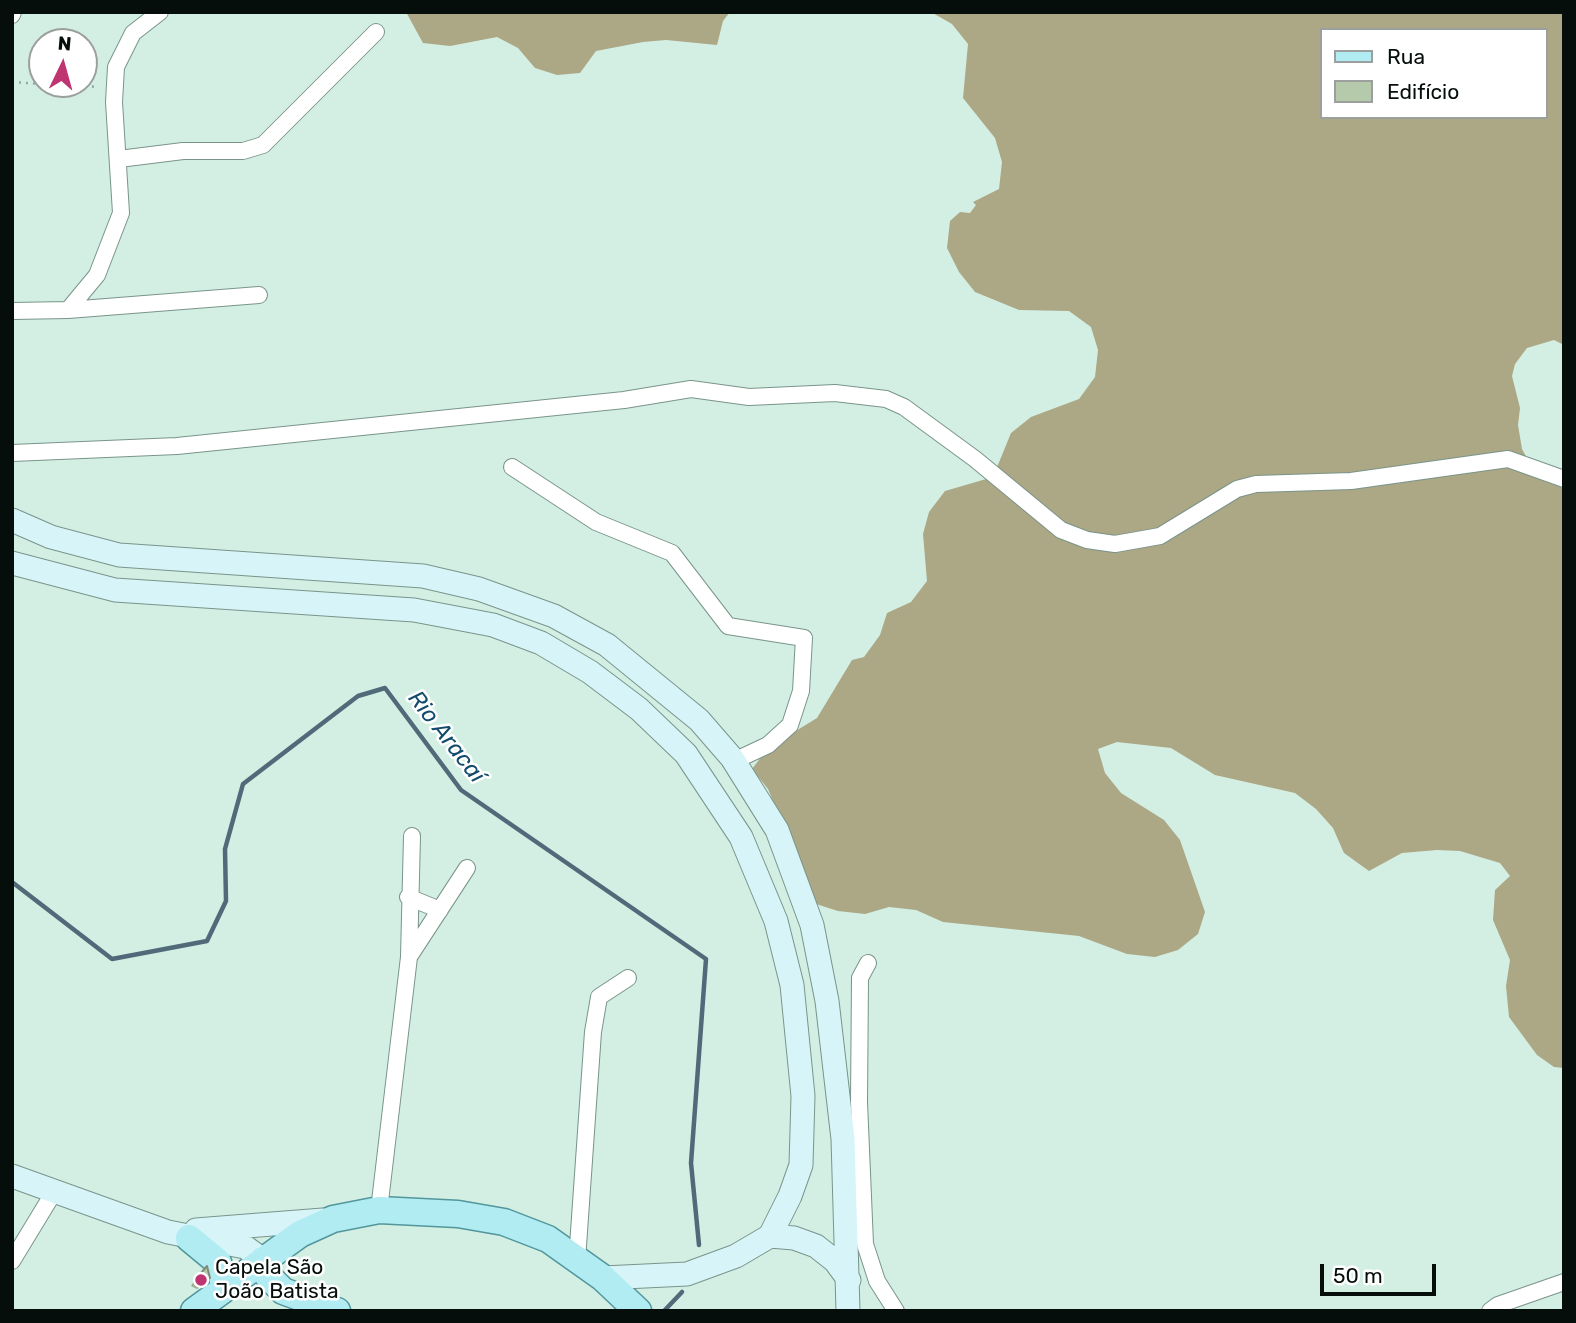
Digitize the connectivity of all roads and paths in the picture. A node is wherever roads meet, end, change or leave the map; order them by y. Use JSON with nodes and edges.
{"nodes":[{"id":1,"x":160,"y":12,"type":"edge"},
{"id":2,"x":376,"y":32,"type":"dead end"},
{"id":3,"x":98,"y":87,"type":"edge"},
{"id":4,"x":114,"y":88,"type":"junction"},
{"id":5,"x":119,"y":159,"type":"junction"},
{"id":6,"x":259,"y":296,"type":"dead end"},
{"id":7,"x":68,"y":310,"type":"junction"},
{"id":8,"x":12,"y":311,"type":"edge"},
{"id":9,"x":12,"y":453,"type":"edge"},
{"id":10,"x":512,"y":467,"type":"dead end"},
{"id":11,"x":1564,"y":479,"type":"edge"},
{"id":12,"x":12,"y":520,"type":"edge"},
{"id":13,"x":12,"y":563,"type":"edge"},
{"id":14,"x":734,"y":761,"type":"junction"},
{"id":15,"x":412,"y":836,"type":"dead end"},
{"id":16,"x":467,"y":868,"type":"dead end"},
{"id":17,"x":408,"y":898,"type":"junction"},
{"id":18,"x":440,"y":910,"type":"junction"},
{"id":19,"x":409,"y":957,"type":"junction"},
{"id":20,"x":868,"y":963,"type":"dead end"},
{"id":21,"x":628,"y":978,"type":"dead end"},
{"id":22,"x":12,"y":1175,"type":"edge"},
{"id":23,"x":54,"y":1192,"type":"junction"},
{"id":24,"x":379,"y":1210,"type":"junction"},
{"id":25,"x":333,"y":1219,"type":"junction"},
{"id":26,"x":178,"y":1235,"type":"junction"},
{"id":27,"x":770,"y":1237,"type":"junction"},
{"id":28,"x":262,"y":1260,"type":"junction"},
{"id":29,"x":577,"y":1260,"type":"junction"},
{"id":30,"x":12,"y":1261,"type":"edge"},
{"id":31,"x":603,"y":1278,"type":"junction"},
{"id":32,"x":849,"y":1280,"type":"junction"},
{"id":33,"x":1564,"y":1282,"type":"edge"},
{"id":34,"x":225,"y":1288,"type":"junction"},
{"id":35,"x":194,"y":1311,"type":"edge"},
{"id":36,"x":337,"y":1311,"type":"edge"},
{"id":37,"x":638,"y":1311,"type":"edge"},
{"id":38,"x":848,"y":1311,"type":"edge"},
{"id":39,"x":896,"y":1311,"type":"edge"},
{"id":40,"x":1490,"y":1311,"type":"edge"}],
"edges":[{"from":1,"to":4,"type":"street"},
{"from":2,"to":5,"type":"street"},
{"from":3,"to":4,"type":"path"},
{"from":4,"to":5,"type":"street"},
{"from":5,"to":7,"type":"street"},
{"from":6,"to":7,"type":"street"},
{"from":7,"to":8,"type":"street"},
{"from":9,"to":11,"type":"street"},
{"from":10,"to":14,"type":"street"},
{"from":12,"to":14,"type":"main road"},
{"from":13,"to":27,"type":"main road"},
{"from":14,"to":32,"type":"main road"},
{"from":15,"to":17,"type":"street"},
{"from":16,"to":18,"type":"street"},
{"from":17,"to":18,"type":"street"},
{"from":17,"to":19,"type":"street"},
{"from":18,"to":19,"type":"street"},
{"from":19,"to":24,"type":"street"},
{"from":20,"to":39,"type":"street"},
{"from":21,"to":29,"type":"street"},
{"from":22,"to":23,"type":"main road"},
{"from":23,"to":26,"type":"main road"},
{"from":23,"to":30,"type":"street"},
{"from":24,"to":25,"type":"main road"},
{"from":24,"to":29,"type":"main road"},
{"from":25,"to":26,"type":"main road"},
{"from":25,"to":28,"type":"main road"},
{"from":26,"to":28,"type":"main road"},
{"from":26,"to":34,"type":"main road"},
{"from":27,"to":31,"type":"main road"},
{"from":27,"to":32,"type":"main road"},
{"from":28,"to":34,"type":"main road"},
{"from":28,"to":36,"type":"main road"},
{"from":29,"to":31,"type":"main road"},
{"from":31,"to":37,"type":"main road"},
{"from":32,"to":38,"type":"main road"},
{"from":33,"to":40,"type":"street"},
{"from":34,"to":35,"type":"main road"}]}
